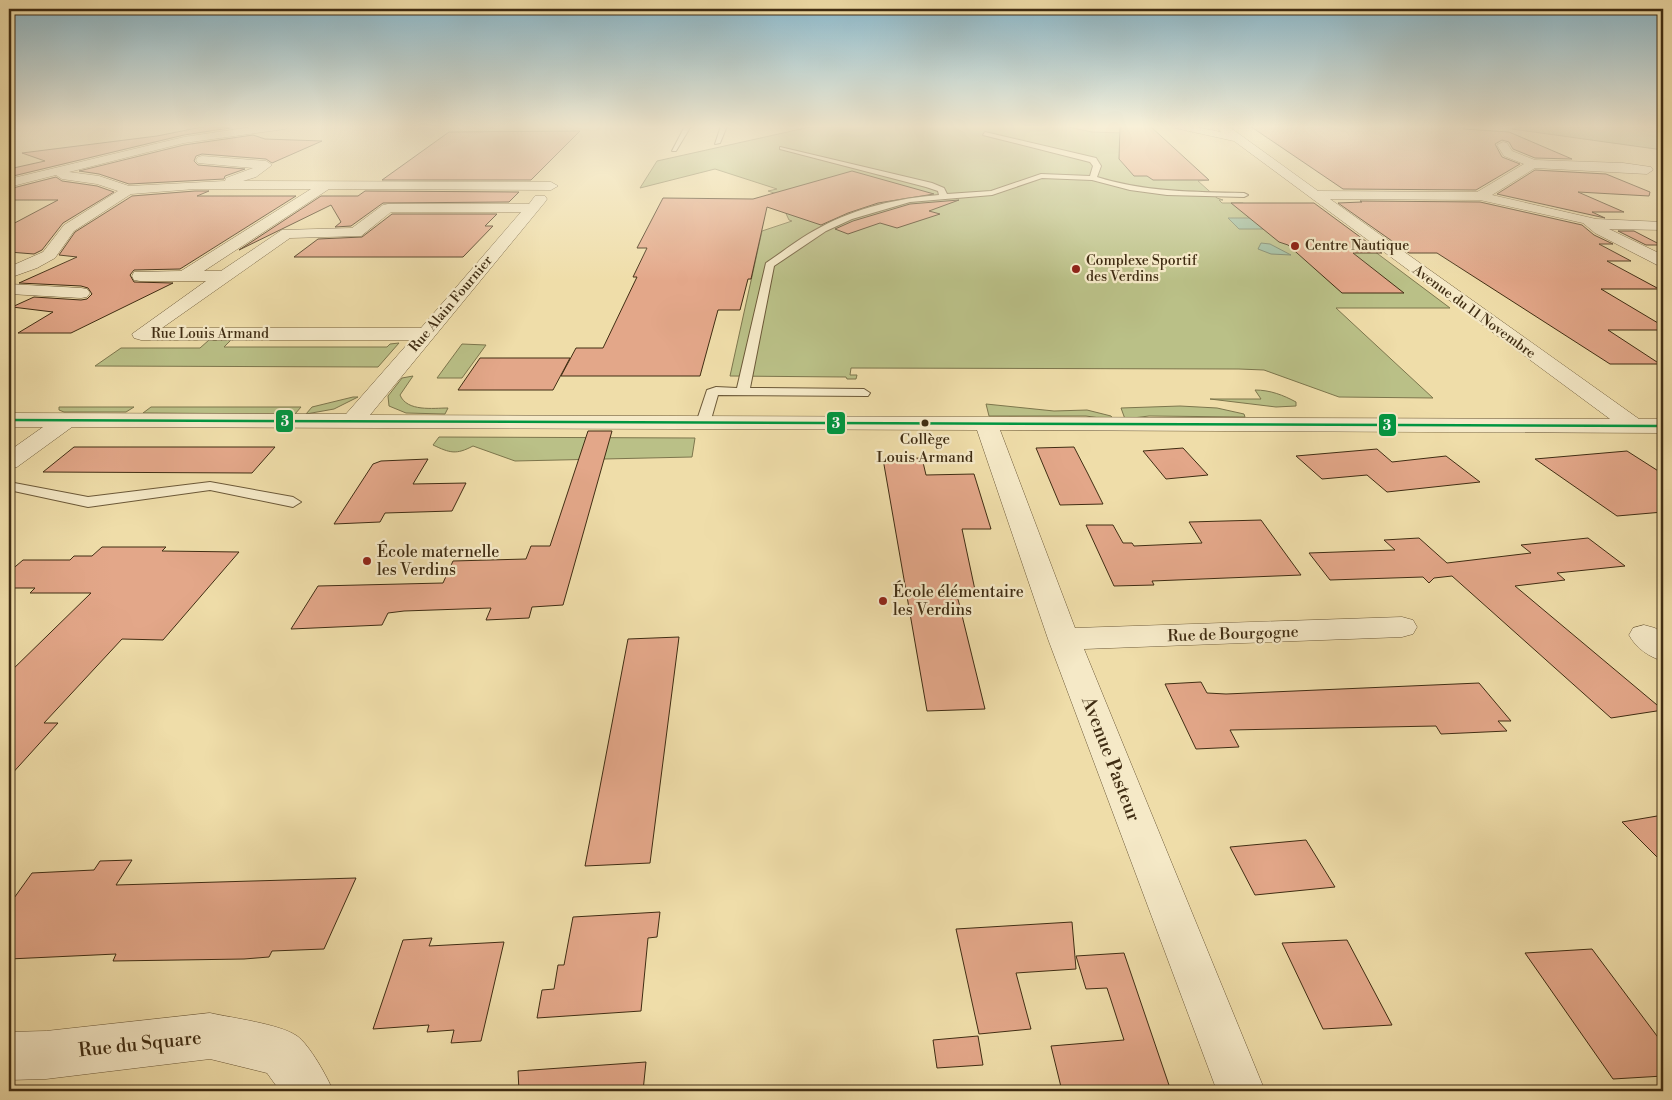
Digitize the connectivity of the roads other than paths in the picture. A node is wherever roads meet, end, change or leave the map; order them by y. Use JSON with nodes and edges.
{"nodes":[{"id":1,"x":37,"y":177,"type":"edge"},
{"id":2,"x":79,"y":177,"type":"edge"},
{"id":3,"x":242,"y":177,"type":"edge"},
{"id":4,"x":895,"y":177,"type":"edge"},
{"id":5,"x":1037,"y":177,"type":"edge"},
{"id":6,"x":1076,"y":177,"type":"edge"},
{"id":7,"x":1289,"y":177,"type":"edge"},
{"id":8,"x":1511,"y":177,"type":"edge"},
{"id":9,"x":1093,"y":178,"type":"joint"},
{"id":10,"x":9,"y":183,"type":"edge"},
{"id":11,"x":218,"y":185,"type":"junction"},
{"id":12,"x":325,"y":186,"type":"junction"},
{"id":13,"x":128,"y":190,"type":"junction"},
{"id":14,"x":1244,"y":195,"type":"dead end"},
{"id":15,"x":1313,"y":195,"type":"junction"},
{"id":16,"x":1480,"y":196,"type":"junction"},
{"id":17,"x":944,"y":197,"type":"junction"},
{"id":18,"x":532,"y":208,"type":"junction"},
{"id":19,"x":1588,"y":220,"type":"junction"},
{"id":20,"x":1663,"y":226,"type":"edge"},
{"id":21,"x":252,"y":233,"type":"junction"},
{"id":22,"x":287,"y":233,"type":"junction"},
{"id":23,"x":1663,"y":263,"type":"edge"},
{"id":24,"x":9,"y":273,"type":"edge"},
{"id":25,"x":140,"y":276,"type":"dead end"},
{"id":26,"x":186,"y":276,"type":"junction"},
{"id":27,"x":224,"y":276,"type":"junction"},
{"id":28,"x":9,"y":289,"type":"edge"},
{"id":29,"x":81,"y":293,"type":"dead end"},
{"id":30,"x":426,"y":334,"type":"junction"},
{"id":31,"x":743,"y":391,"type":"junction"},
{"id":32,"x":864,"y":393,"type":"dead end"},
{"id":33,"x":9,"y":420,"type":"edge"},
{"id":34,"x":67,"y":420,"type":"junction"},
{"id":35,"x":352,"y":422,"type":"junction"},
{"id":36,"x":703,"y":423,"type":"junction"},
{"id":37,"x":986,"y":424,"type":"junction"},
{"id":38,"x":1632,"y":426,"type":"junction"},
{"id":39,"x":1663,"y":426,"type":"edge"},
{"id":40,"x":1663,"y":444,"type":"edge"},
{"id":41,"x":9,"y":462,"type":"edge"},
{"id":42,"x":9,"y":486,"type":"edge"},
{"id":43,"x":293,"y":502,"type":"dead end"},
{"id":44,"x":1402,"y":627,"type":"dead end"},
{"id":45,"x":1064,"y":639,"type":"junction"},
{"id":46,"x":9,"y":1056,"type":"edge"},
{"id":47,"x":309,"y":1091,"type":"edge"},
{"id":48,"x":1241,"y":1091,"type":"edge"}],
"edges":[{"from":1,"to":10,"type":"street"},
{"from":2,"to":13,"type":"street"},
{"from":3,"to":11,"type":"street"},
{"from":4,"to":17,"type":"lane"},
{"from":5,"to":17,"type":"lane"},
{"from":6,"to":9,"type":"lane"},
{"from":7,"to":15,"type":"street","name":"Avenue du 11 Novembre"},
{"from":8,"to":16,"type":"street"},
{"from":9,"to":14,"type":"lane"},
{"from":11,"to":12,"type":"street"},
{"from":11,"to":13,"type":"street"},
{"from":12,"to":18,"type":"street","name":"Rue Alain Fournier"},
{"from":12,"to":21,"type":"street"},
{"from":13,"to":24,"type":"street"},
{"from":15,"to":16,"type":"street"},
{"from":15,"to":38,"type":"street","name":"Avenue du 11 Novembre"},
{"from":16,"to":19,"type":"street"},
{"from":17,"to":31,"type":"lane"},
{"from":18,"to":22,"type":"street"},
{"from":18,"to":30,"type":"street","name":"Rue Alain Fournier"},
{"from":19,"to":20,"type":"street"},
{"from":19,"to":23,"type":"street"},
{"from":21,"to":22,"type":"street"},
{"from":21,"to":26,"type":"street"},
{"from":22,"to":27,"type":"street","name":"Rue Louis Armand"},
{"from":25,"to":26,"type":"street"},
{"from":26,"to":27,"type":"street"},
{"from":27,"to":30,"type":"street","name":"Rue Louis Armand"},
{"from":28,"to":29,"type":"street"},
{"from":30,"to":35,"type":"street","name":"Rue Alain Fournier"},
{"from":31,"to":32,"type":"lane"},
{"from":31,"to":36,"type":"lane"},
{"from":33,"to":34,"type":"street"},
{"from":34,"to":35,"type":"street"},
{"from":34,"to":41,"type":"street"},
{"from":35,"to":36,"type":"street"},
{"from":36,"to":37,"type":"street"},
{"from":37,"to":38,"type":"street"},
{"from":37,"to":45,"type":"street","name":"Avenue Pasteur"},
{"from":38,"to":39,"type":"street"},
{"from":38,"to":40,"type":"street","name":"Avenue du 11 Novembre"},
{"from":42,"to":43,"type":"lane"},
{"from":44,"to":45,"type":"street","name":"Rue de Bourgogne"},
{"from":45,"to":48,"type":"street","name":"Avenue Pasteur"},
{"from":46,"to":47,"type":"street","name":"Rue du Square"}]}
